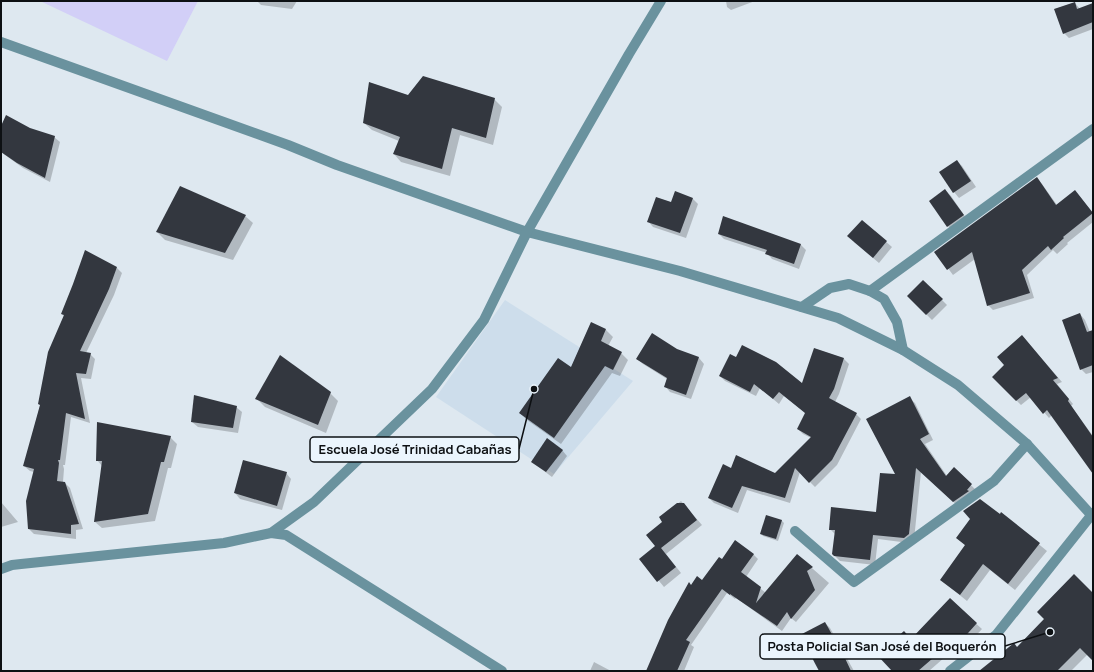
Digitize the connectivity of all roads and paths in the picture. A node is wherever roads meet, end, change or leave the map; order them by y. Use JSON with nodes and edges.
{"nodes":[{"id":1,"x":661,"y":1,"type":"edge"},
{"id":2,"x":1,"y":42,"type":"edge"},
{"id":3,"x":1093,"y":129,"type":"edge"},
{"id":4,"x":527,"y":232,"type":"junction"},
{"id":5,"x":870,"y":291,"type":"junction"},
{"id":6,"x":802,"y":307,"type":"junction"},
{"id":7,"x":903,"y":350,"type":"junction"},
{"id":8,"x":1027,"y":444,"type":"junction"},
{"id":9,"x":1093,"y":515,"type":"edge"},
{"id":10,"x":795,"y":531,"type":"dead end"},
{"id":11,"x":271,"y":533,"type":"junction"},
{"id":12,"x":1,"y":570,"type":"edge"},
{"id":13,"x":502,"y":671,"type":"edge"},
{"id":14,"x":950,"y":671,"type":"edge"}],
"edges":[{"from":1,"to":4,"type":"street"},
{"from":2,"to":4,"type":"street"},
{"from":3,"to":5,"type":"street"},
{"from":4,"to":6,"type":"street"},
{"from":4,"to":11,"type":"street"},
{"from":5,"to":6,"type":"street"},
{"from":5,"to":7,"type":"street"},
{"from":6,"to":7,"type":"street"},
{"from":7,"to":8,"type":"street"},
{"from":8,"to":9,"type":"street"},
{"from":8,"to":10,"type":"street"},
{"from":9,"to":14,"type":"street"},
{"from":11,"to":12,"type":"street"},
{"from":11,"to":13,"type":"street"}]}
